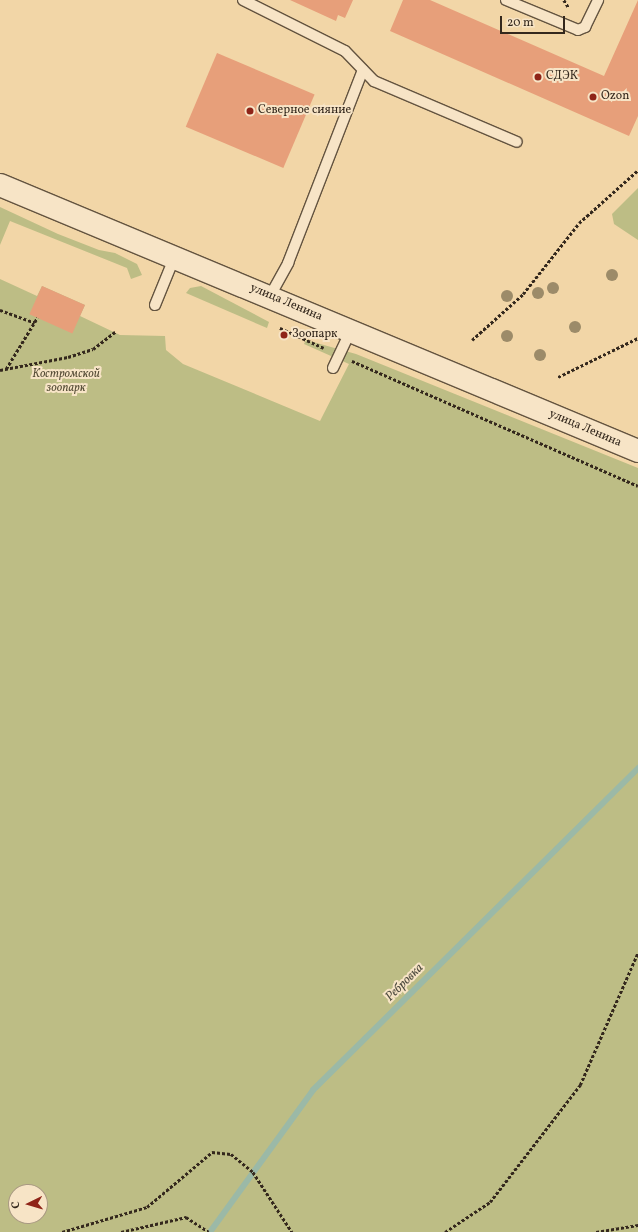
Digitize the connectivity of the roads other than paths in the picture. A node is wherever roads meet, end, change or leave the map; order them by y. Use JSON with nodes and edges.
{"nodes":[{"id":1,"x":243,"y":0,"type":"edge"},
{"id":2,"x":506,"y":0,"type":"edge"},
{"id":3,"x":598,"y":0,"type":"edge"},
{"id":4,"x":363,"y":70,"type":"junction"},
{"id":5,"x":517,"y":142,"type":"dead end"},
{"id":6,"x":0,"y":185,"type":"edge"},
{"id":7,"x":175,"y":256,"type":"junction"},
{"id":8,"x":270,"y":296,"type":"junction"},
{"id":9,"x":154,"y":305,"type":"dead end"},
{"id":10,"x":351,"y":330,"type":"junction"},
{"id":11,"x":332,"y":368,"type":"dead end"},
{"id":12,"x":638,"y":451,"type":"edge"}],
"edges":[{"from":1,"to":4,"type":"lane"},
{"from":2,"to":3,"type":"lane"},
{"from":4,"to":5,"type":"lane"},
{"from":4,"to":8,"type":"lane"},
{"from":6,"to":7,"type":"main road","name":"улица Ленина"},
{"from":7,"to":8,"type":"main road","name":"улица Ленина"},
{"from":7,"to":9,"type":"lane"},
{"from":8,"to":10,"type":"main road","name":"улица Ленина"},
{"from":10,"to":11,"type":"lane"},
{"from":10,"to":12,"type":"main road","name":"улица Ленина"}]}
